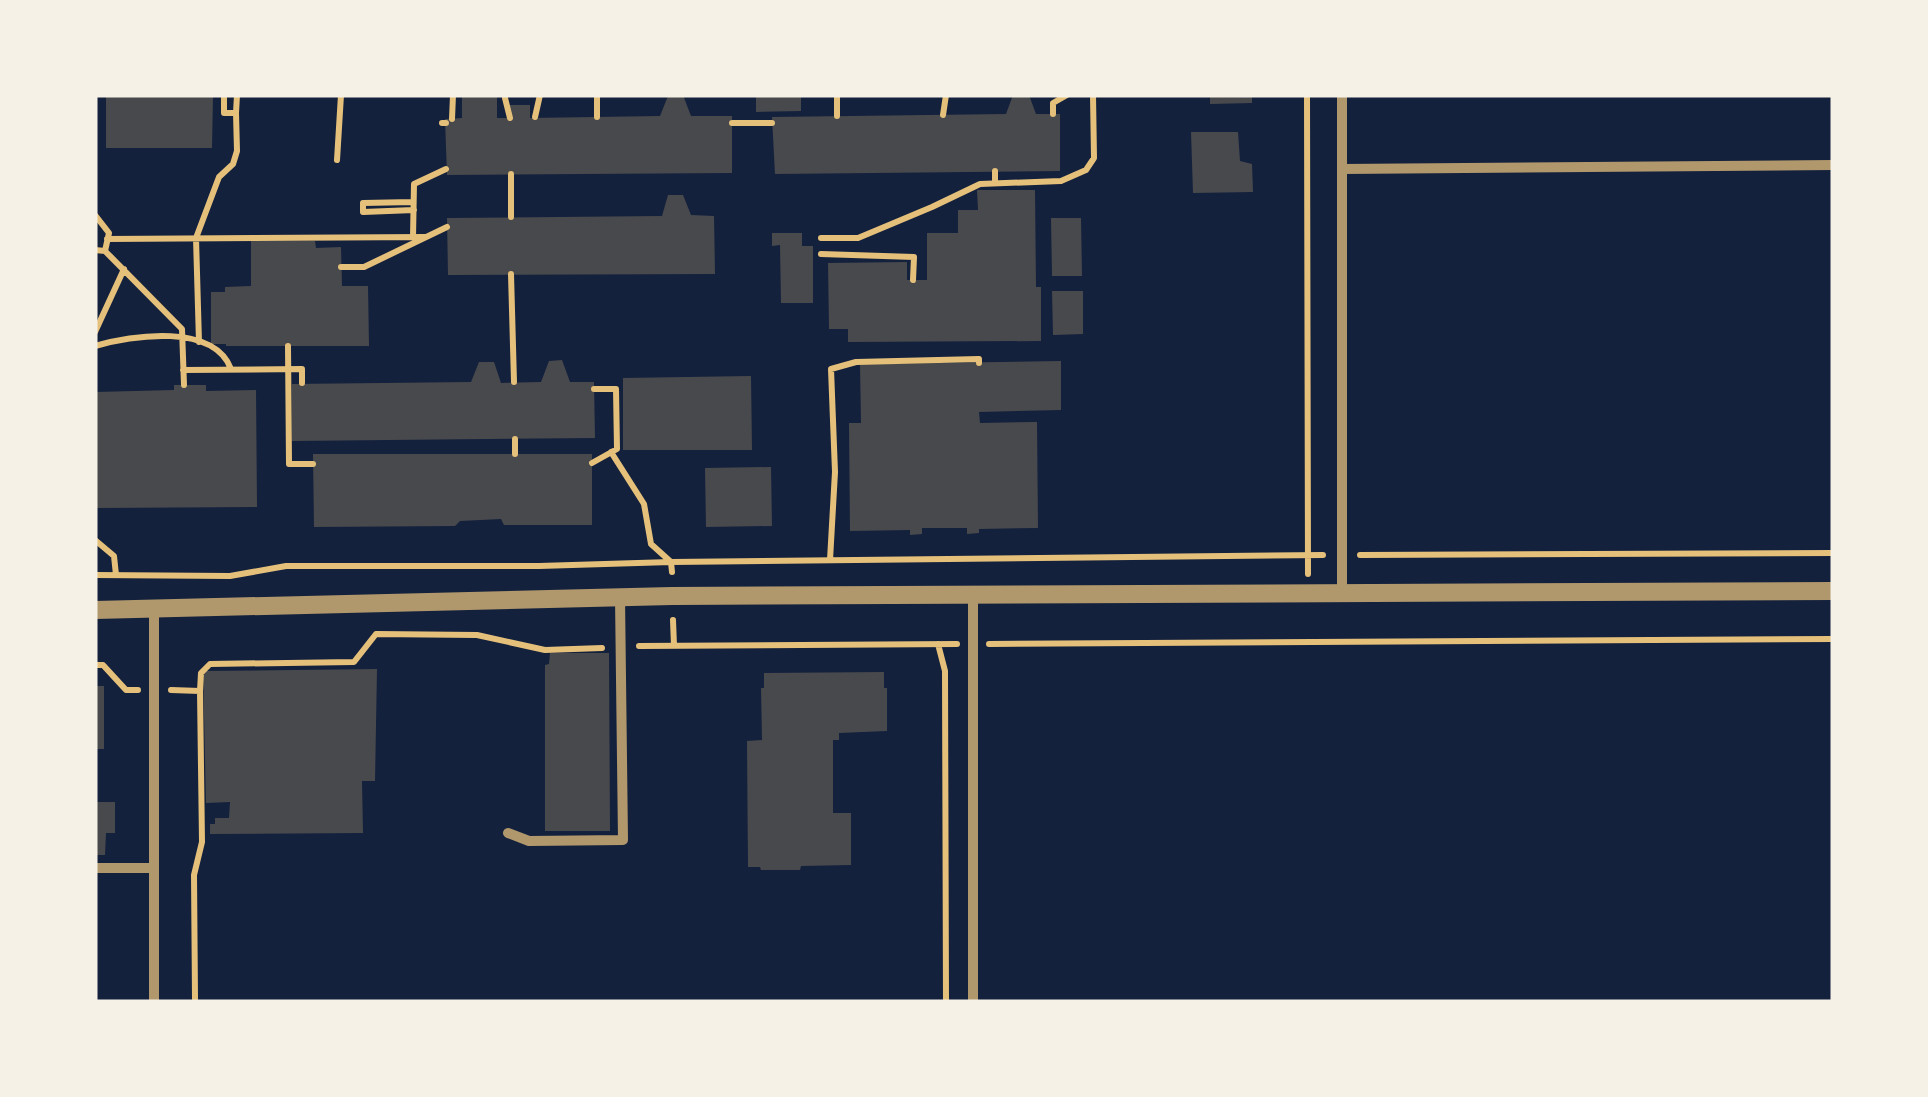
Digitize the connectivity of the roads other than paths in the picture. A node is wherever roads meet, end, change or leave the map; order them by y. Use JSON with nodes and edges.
{"nodes":[{"id":1,"x":1342,"y":95,"type":"edge"},
{"id":2,"x":1833,"y":165,"type":"edge"},
{"id":3,"x":1342,"y":169,"type":"junction"},
{"id":4,"x":1833,"y":590,"type":"edge"},
{"id":5,"x":1342,"y":592,"type":"junction"},
{"id":6,"x":972,"y":595,"type":"junction"},
{"id":7,"x":620,"y":597,"type":"junction"},
{"id":8,"x":95,"y":610,"type":"edge"},
{"id":9,"x":154,"y":610,"type":"junction"},
{"id":10,"x":508,"y":833,"type":"dead end"},
{"id":11,"x":95,"y":868,"type":"edge"},
{"id":12,"x":153,"y":868,"type":"junction"},
{"id":13,"x":154,"y":1002,"type":"edge"},
{"id":14,"x":972,"y":1002,"type":"edge"}],
"edges":[{"from":1,"to":3,"type":"street"},
{"from":2,"to":3,"type":"street"},
{"from":3,"to":5,"type":"street"},
{"from":4,"to":5,"type":"street"},
{"from":5,"to":6,"type":"street"},
{"from":6,"to":7,"type":"street"},
{"from":6,"to":14,"type":"street"},
{"from":7,"to":9,"type":"street"},
{"from":7,"to":10,"type":"street"},
{"from":8,"to":9,"type":"street"},
{"from":9,"to":12,"type":"street"},
{"from":11,"to":12,"type":"street"},
{"from":12,"to":13,"type":"street"}]}
